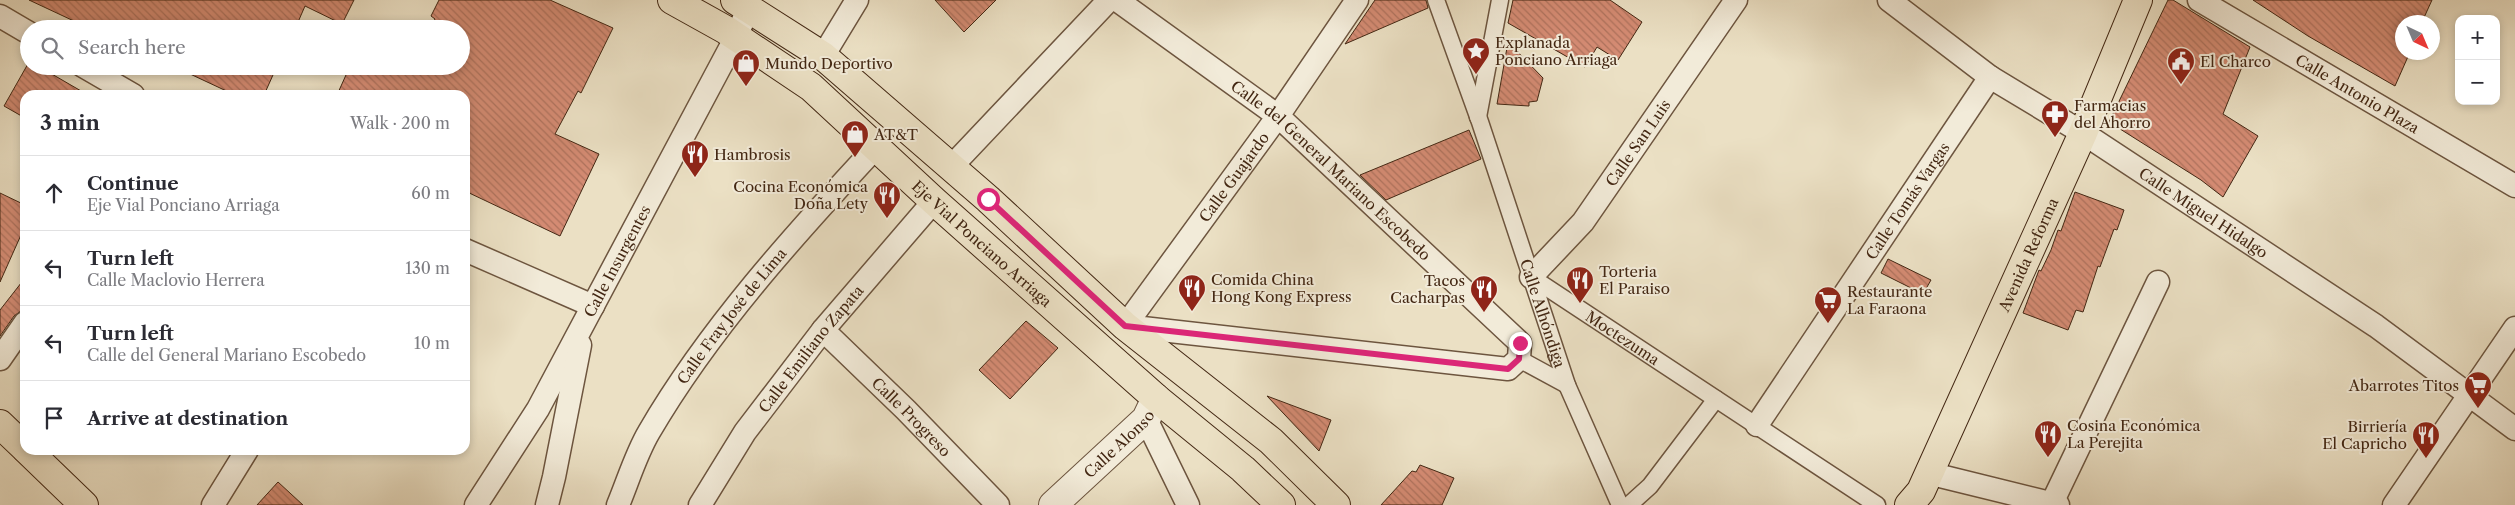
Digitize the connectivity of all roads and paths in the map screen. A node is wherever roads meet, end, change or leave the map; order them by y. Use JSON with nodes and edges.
{"nodes":[{"id":1,"x":672,"y":0,"type":"edge"},
{"id":2,"x":858,"y":0,"type":"edge"},
{"id":3,"x":1109,"y":0,"type":"edge"},
{"id":4,"x":1117,"y":0,"type":"edge"},
{"id":5,"x":1356,"y":0,"type":"edge"},
{"id":6,"x":1436,"y":0,"type":"edge"},
{"id":7,"x":1500,"y":0,"type":"edge"},
{"id":8,"x":1736,"y":0,"type":"edge"},
{"id":9,"x":1889,"y":0,"type":"edge"},
{"id":10,"x":2138,"y":0,"type":"edge"},
{"id":11,"x":2199,"y":0,"type":"edge"},
{"id":12,"x":742,"y":5,"type":"edge"},
{"id":13,"x":0,"y":16,"type":"edge"},
{"id":14,"x":20,"y":28,"type":"edge"},
{"id":15,"x":736,"y":38,"type":"junction"},
{"id":16,"x":823,"y":56,"type":"junction"},
{"id":17,"x":98,"y":75,"type":"edge"},
{"id":18,"x":1990,"y":76,"type":"junction"},
{"id":19,"x":120,"y":90,"type":"edge"},
{"id":20,"x":1278,"y":116,"type":"junction"},
{"id":21,"x":1478,"y":118,"type":"junction"},
{"id":22,"x":2083,"y":133,"type":"junction"},
{"id":23,"x":876,"y":147,"type":"junction"},
{"id":24,"x":951,"y":167,"type":"junction"},
{"id":25,"x":2515,"y":186,"type":"edge"},
{"id":26,"x":934,"y":201,"type":"junction"},
{"id":27,"x":470,"y":253,"type":"edge"},
{"id":28,"x":1531,"y":277,"type":"junction"},
{"id":29,"x":2158,"y":282,"type":"dead end"},
{"id":30,"x":588,"y":314,"type":"junction"},
{"id":31,"x":1125,"y":326,"type":"junction"},
{"id":32,"x":2515,"y":328,"type":"edge"},
{"id":33,"x":20,"y":330,"type":"edge"},
{"id":34,"x":823,"y":330,"type":"junction"},
{"id":35,"x":0,"y":359,"type":"edge"},
{"id":36,"x":1519,"y":359,"type":"junction"},
{"id":37,"x":1567,"y":385,"type":"junction"},
{"id":38,"x":2468,"y":395,"type":"junction"},
{"id":39,"x":1716,"y":399,"type":"junction"},
{"id":40,"x":1151,"y":408,"type":"junction"},
{"id":41,"x":0,"y":424,"type":"edge"},
{"id":42,"x":1757,"y":425,"type":"junction"},
{"id":43,"x":2515,"y":429,"type":"edge"},
{"id":44,"x":20,"y":441,"type":"edge"},
{"id":45,"x":35,"y":455,"type":"edge"},
{"id":46,"x":244,"y":455,"type":"edge"},
{"id":47,"x":1928,"y":473,"type":"junction"},
{"id":48,"x":2055,"y":504,"type":"edge"},
{"id":49,"x":84,"y":505,"type":"edge"},
{"id":50,"x":212,"y":505,"type":"edge"},
{"id":51,"x":476,"y":505,"type":"edge"},
{"id":52,"x":547,"y":505,"type":"edge"},
{"id":53,"x":618,"y":505,"type":"edge"},
{"id":54,"x":700,"y":505,"type":"edge"},
{"id":55,"x":998,"y":505,"type":"edge"},
{"id":56,"x":1053,"y":505,"type":"edge"},
{"id":57,"x":1188,"y":505,"type":"edge"},
{"id":58,"x":1280,"y":505,"type":"edge"},
{"id":59,"x":1336,"y":505,"type":"edge"},
{"id":60,"x":1620,"y":505,"type":"edge"},
{"id":61,"x":1629,"y":505,"type":"edge"},
{"id":62,"x":1877,"y":505,"type":"edge"},
{"id":63,"x":1909,"y":505,"type":"edge"},
{"id":64,"x":2394,"y":505,"type":"edge"}],
"edges":[{"from":1,"to":15,"type":"main road","name":"Eje Vial Ponciano Arriaga"},
{"from":2,"to":16,"type":"street"},
{"from":3,"to":24,"type":"street"},
{"from":4,"to":20,"type":"street","name":"Calle del General Mariano Escobedo"},
{"from":5,"to":20,"type":"street","name":"Calle Guajardo"},
{"from":6,"to":21,"type":"street","name":"Calle Alhóndiga"},
{"from":7,"to":21,"type":"street","name":"Calle Alhóndiga"},
{"from":8,"to":28,"type":"street","name":"Calle San Luis"},
{"from":9,"to":18,"type":"street","name":"Calle Miguel Hidalgo"},
{"from":10,"to":22,"type":"main road","name":"Avenida Reforma"},
{"from":11,"to":25,"type":"street","name":"Calle Antonio Plaza"},
{"from":12,"to":15,"type":"street","name":"Calle Insurgentes"},
{"from":12,"to":16,"type":"main road"},
{"from":13,"to":14,"type":"street"},
{"from":15,"to":23,"type":"main road","name":"Eje Vial Ponciano Arriaga"},
{"from":15,"to":30,"type":"street","name":"Calle Insurgentes"},
{"from":16,"to":24,"type":"main road"},
{"from":17,"to":19,"type":"street"},
{"from":18,"to":22,"type":"street","name":"Calle Miguel Hidalgo"},
{"from":18,"to":42,"type":"street","name":"Calle Tomás Vargas"},
{"from":20,"to":31,"type":"street","name":"Calle Guajardo"},
{"from":20,"to":36,"type":"street","name":"Calle del General Mariano Escobedo"},
{"from":21,"to":28,"type":"street","name":"Calle Alhóndiga"},
{"from":22,"to":38,"type":"street","name":"Calle Miguel Hidalgo"},
{"from":22,"to":47,"type":"main road","name":"Avenida Reforma"},
{"from":23,"to":26,"type":"main road","name":"Eje Vial Ponciano Arriaga"},
{"from":23,"to":53,"type":"street","name":"Calle Fray José de Lima"},
{"from":24,"to":31,"type":"main road"},
{"from":26,"to":34,"type":"street","name":"Calle Emiliano Zapata"},
{"from":26,"to":40,"type":"main road","name":"Eje Vial Ponciano Arriaga"},
{"from":27,"to":30,"type":"street"},
{"from":28,"to":37,"type":"street","name":"Calle Alhóndiga"},
{"from":28,"to":39,"type":"street","name":"Moctezuma"},
{"from":29,"to":48,"type":"street"},
{"from":30,"to":51,"type":"street","name":"Calle Insurgentes"},
{"from":30,"to":52,"type":"street"},
{"from":31,"to":36,"type":"street"},
{"from":31,"to":59,"type":"main road"},
{"from":32,"to":38,"type":"street"},
{"from":33,"to":35,"type":"street"},
{"from":34,"to":54,"type":"street","name":"Calle Emiliano Zapata"},
{"from":34,"to":55,"type":"street","name":"Calle Progreso"},
{"from":36,"to":37,"type":"street"},
{"from":37,"to":60,"type":"street","name":"Calle Alhóndiga"},
{"from":38,"to":43,"type":"street","name":"Calle Miguel Hidalgo"},
{"from":38,"to":64,"type":"street"},
{"from":39,"to":42,"type":"street"},
{"from":39,"to":61,"type":"street"},
{"from":40,"to":56,"type":"street","name":"Calle Alonso"},
{"from":40,"to":57,"type":"street"},
{"from":40,"to":58,"type":"main road","name":"Eje Vial Ponciano Arriaga"},
{"from":41,"to":44,"type":"main road"},
{"from":42,"to":62,"type":"street"},
{"from":45,"to":49,"type":"main road"},
{"from":46,"to":50,"type":"street"},
{"from":47,"to":48,"type":"street"},
{"from":47,"to":63,"type":"main road","name":"Avenida Reforma"}]}
